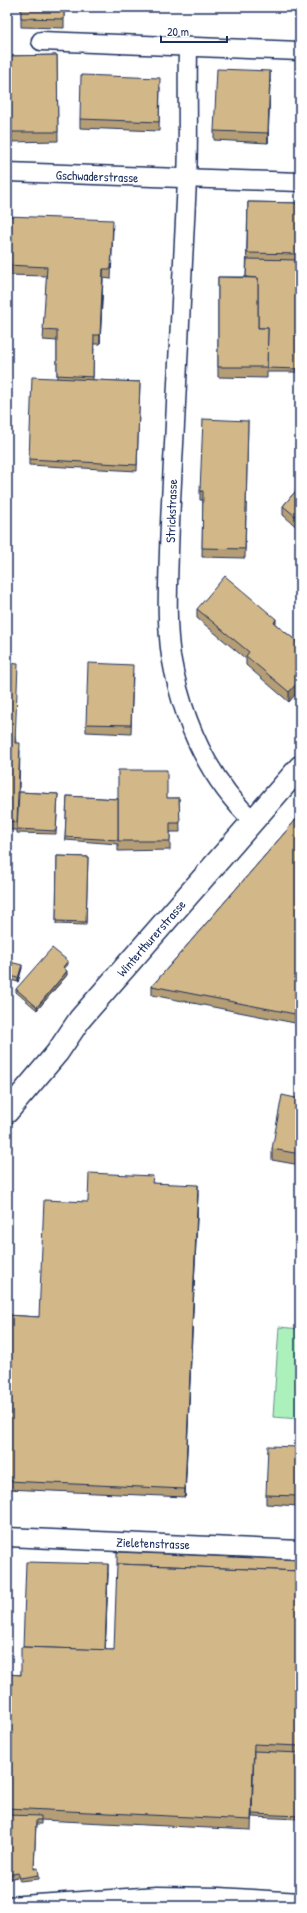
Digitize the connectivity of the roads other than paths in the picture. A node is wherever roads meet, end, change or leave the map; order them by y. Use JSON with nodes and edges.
{"nodes":[{"id":1,"x":41,"y":41,"type":"dead end"},
{"id":2,"x":188,"y":48,"type":"junction"},
{"id":3,"x":300,"y":51,"type":"edge"},
{"id":4,"x":7,"y":172,"type":"edge"},
{"id":5,"x":187,"y":178,"type":"junction"},
{"id":6,"x":300,"y":182,"type":"edge"},
{"id":7,"x":300,"y":767,"type":"edge"},
{"id":8,"x":253,"y":821,"type":"junction"},
{"id":9,"x":7,"y":1112,"type":"edge"},
{"id":10,"x":7,"y":1537,"type":"edge"},
{"id":11,"x":300,"y":1550,"type":"edge"},
{"id":12,"x":256,"y":1902,"type":"edge"},
{"id":13,"x":300,"y":1902,"type":"edge"},
{"id":14,"x":105,"y":1903,"type":"edge"},
{"id":15,"x":7,"y":1906,"type":"edge"}],
"edges":[{"from":1,"to":2,"type":"street"},
{"from":2,"to":3,"type":"street"},
{"from":2,"to":5,"type":"street"},
{"from":4,"to":5,"type":"street","name":"Gschwaderstrasse"},
{"from":5,"to":6,"type":"street","name":"Gschwaderstrasse"},
{"from":5,"to":8,"type":"street","name":"Strickstrasse"},
{"from":7,"to":8,"type":"main road","name":"Winterthurerstrasse"},
{"from":8,"to":9,"type":"main road","name":"Winterthurerstrasse"},
{"from":10,"to":11,"type":"street","name":"Zieletenstrasse"},
{"from":12,"to":13,"type":"street"},
{"from":12,"to":14,"type":"street"},
{"from":14,"to":15,"type":"street"}]}
